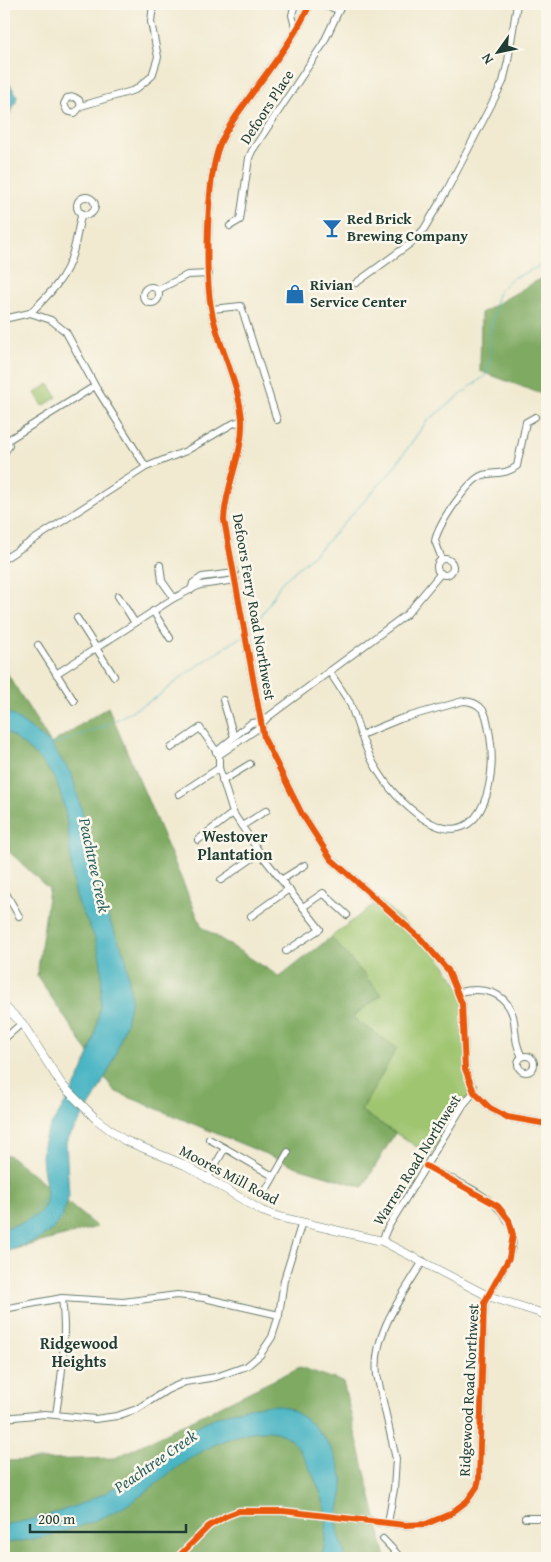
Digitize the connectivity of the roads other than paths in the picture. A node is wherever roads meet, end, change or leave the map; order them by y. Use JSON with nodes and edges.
{"nodes":[{"id":1,"x":153,"y":4,"type":"edge"},
{"id":2,"x":295,"y":4,"type":"edge"},
{"id":3,"x":310,"y":4,"type":"edge"},
{"id":4,"x":319,"y":4,"type":"edge"},
{"id":5,"x":517,"y":4,"type":"edge"},
{"id":6,"x":340,"y":7,"type":"edge"},
{"id":7,"x":296,"y":31,"type":"junction"},
{"id":8,"x":81,"y":106,"type":"dead end"},
{"id":9,"x":82,"y":213,"type":"dead end"},
{"id":10,"x":230,"y":226,"type":"dead end"},
{"id":11,"x":209,"y":274,"type":"junction"},
{"id":12,"x":356,"y":283,"type":"dead end"},
{"id":13,"x":158,"y":290,"type":"dead end"},
{"id":14,"x":212,"y":309,"type":"junction"},
{"id":15,"x":30,"y":313,"type":"junction"},
{"id":16,"x":4,"y":319,"type":"edge"},
{"id":17,"x":95,"y":386,"type":"junction"},
{"id":18,"x":535,"y":417,"type":"dead end"},
{"id":19,"x":277,"y":420,"type":"dead end"},
{"id":20,"x":242,"y":421,"type":"junction"},
{"id":21,"x":6,"y":439,"type":"edge"},
{"id":22,"x":4,"y":453,"type":"edge"},
{"id":23,"x":146,"y":467,"type":"junction"},
{"id":24,"x":4,"y":559,"type":"edge"},
{"id":25,"x":442,"y":560,"type":"junction"},
{"id":26,"x":160,"y":565,"type":"dead end"},
{"id":27,"x":440,"y":573,"type":"junction"},
{"id":28,"x":235,"y":576,"type":"junction"},
{"id":29,"x":118,"y":596,"type":"dead end"},
{"id":30,"x":174,"y":598,"type":"junction"},
{"id":31,"x":153,"y":611,"type":"junction"},
{"id":32,"x":77,"y":618,"type":"dead end"},
{"id":33,"x":135,"y":623,"type":"junction"},
{"id":34,"x":170,"y":638,"type":"dead end"},
{"id":35,"x":38,"y":645,"type":"dead end"},
{"id":36,"x":96,"y":648,"type":"junction"},
{"id":37,"x":329,"y":671,"type":"junction"},
{"id":38,"x":56,"y":674,"type":"junction"},
{"id":39,"x":114,"y":676,"type":"dead end"},
{"id":40,"x":223,"y":700,"type":"dead end"},
{"id":41,"x":74,"y":701,"type":"dead end"},
{"id":42,"x":261,"y":722,"type":"junction"},
{"id":43,"x":361,"y":735,"type":"junction"},
{"id":44,"x":234,"y":737,"type":"junction"},
{"id":45,"x":171,"y":748,"type":"dead end"},
{"id":46,"x":218,"y":754,"type":"junction"},
{"id":47,"x":250,"y":764,"type":"dead end"},
{"id":48,"x":219,"y":768,"type":"junction"},
{"id":49,"x":222,"y":781,"type":"junction"},
{"id":50,"x":179,"y":794,"type":"dead end"},
{"id":51,"x":267,"y":810,"type":"dead end"},
{"id":52,"x":233,"y":813,"type":"junction"},
{"id":53,"x":242,"y":826,"type":"junction"},
{"id":54,"x":198,"y":840,"type":"dead end"},
{"id":55,"x":260,"y":853,"type":"junction"},
{"id":56,"x":305,"y":865,"type":"dead end"},
{"id":57,"x":221,"y":880,"type":"dead end"},
{"id":58,"x":281,"y":880,"type":"junction"},
{"id":59,"x":289,"y":889,"type":"junction"},
{"id":60,"x":4,"y":890,"type":"edge"},
{"id":61,"x":303,"y":907,"type":"junction"},
{"id":62,"x":347,"y":915,"type":"dead end"},
{"id":63,"x":19,"y":916,"type":"dead end"},
{"id":64,"x":251,"y":916,"type":"dead end"},
{"id":65,"x":286,"y":951,"type":"dead end"},
{"id":66,"x":458,"y":992,"type":"junction"},
{"id":67,"x":4,"y":1006,"type":"edge"},
{"id":68,"x":22,"y":1023,"type":"junction"},
{"id":69,"x":4,"y":1039,"type":"edge"},
{"id":70,"x":522,"y":1057,"type":"dead end"},
{"id":71,"x":474,"y":1092,"type":"junction"},
{"id":72,"x":547,"y":1124,"type":"edge"},
{"id":73,"x":209,"y":1139,"type":"dead end"},
{"id":74,"x":225,"y":1148,"type":"junction"},
{"id":75,"x":288,"y":1152,"type":"dead end"},
{"id":76,"x":426,"y":1166,"type":"junction"},
{"id":77,"x":274,"y":1176,"type":"junction"},
{"id":78,"x":207,"y":1179,"type":"junction"},
{"id":79,"x":266,"y":1190,"type":"dead end"},
{"id":80,"x":302,"y":1222,"type":"junction"},
{"id":81,"x":382,"y":1241,"type":"junction"},
{"id":82,"x":422,"y":1260,"type":"junction"},
{"id":83,"x":488,"y":1296,"type":"junction"},
{"id":84,"x":62,"y":1298,"type":"junction"},
{"id":85,"x":4,"y":1310,"type":"edge"},
{"id":86,"x":279,"y":1315,"type":"junction"},
{"id":87,"x":547,"y":1315,"type":"edge"},
{"id":88,"x":56,"y":1414,"type":"junction"},
{"id":89,"x":4,"y":1418,"type":"edge"},
{"id":90,"x":525,"y":1518,"type":"dead end"},
{"id":91,"x":547,"y":1518,"type":"edge"},
{"id":92,"x":388,"y":1523,"type":"junction"},
{"id":93,"x":383,"y":1539,"type":"dead end"},
{"id":94,"x":177,"y":1558,"type":"edge"},
{"id":95,"x":402,"y":1558,"type":"edge"}],
"edges":[{"from":1,"to":8,"type":"street"},
{"from":2,"to":7,"type":"street"},
{"from":3,"to":7,"type":"street","name":"Defoors Ferry Road Northwest"},
{"from":4,"to":6,"type":"street"},
{"from":5,"to":12,"type":"street"},
{"from":6,"to":10,"type":"street","name":"Defoors Place"},
{"from":7,"to":11,"type":"street","name":"Defoors Ferry Road Northwest"},
{"from":9,"to":15,"type":"street"},
{"from":11,"to":13,"type":"street"},
{"from":11,"to":14,"type":"street","name":"Defoors Ferry Road Northwest"},
{"from":14,"to":19,"type":"street"},
{"from":14,"to":20,"type":"street","name":"Defoors Ferry Road Northwest"},
{"from":15,"to":16,"type":"street"},
{"from":15,"to":17,"type":"street"},
{"from":17,"to":21,"type":"street"},
{"from":17,"to":23,"type":"street"},
{"from":18,"to":25,"type":"street"},
{"from":20,"to":23,"type":"street"},
{"from":20,"to":28,"type":"street","name":"Defoors Ferry Road Northwest"},
{"from":21,"to":22,"type":"street"},
{"from":23,"to":24,"type":"street"},
{"from":25,"to":27,"type":"street"},
{"from":25,"to":27,"type":"street"},
{"from":26,"to":30,"type":"street"},
{"from":27,"to":37,"type":"street"},
{"from":28,"to":30,"type":"street"},
{"from":28,"to":42,"type":"street","name":"Defoors Ferry Road Northwest"},
{"from":29,"to":33,"type":"street"},
{"from":30,"to":31,"type":"street"},
{"from":31,"to":33,"type":"street"},
{"from":31,"to":34,"type":"street"},
{"from":32,"to":36,"type":"street"},
{"from":33,"to":36,"type":"street"},
{"from":35,"to":38,"type":"street"},
{"from":36,"to":38,"type":"street"},
{"from":36,"to":39,"type":"street"},
{"from":37,"to":42,"type":"street"},
{"from":37,"to":43,"type":"street"},
{"from":38,"to":41,"type":"street"},
{"from":40,"to":44,"type":"street"},
{"from":42,"to":44,"type":"street"},
{"from":42,"to":46,"type":"street"},
{"from":42,"to":66,"type":"street","name":"Defoors Ferry Road Northwest"},
{"from":43,"to":43,"type":"street"},
{"from":44,"to":46,"type":"street"},
{"from":45,"to":46,"type":"street"},
{"from":46,"to":48,"type":"street"},
{"from":47,"to":49,"type":"street"},
{"from":48,"to":49,"type":"street"},
{"from":48,"to":50,"type":"street"},
{"from":49,"to":52,"type":"street"},
{"from":51,"to":53,"type":"street"},
{"from":52,"to":53,"type":"street"},
{"from":52,"to":54,"type":"street"},
{"from":53,"to":55,"type":"street"},
{"from":55,"to":57,"type":"street"},
{"from":55,"to":58,"type":"street"},
{"from":56,"to":58,"type":"street"},
{"from":58,"to":59,"type":"street"},
{"from":59,"to":61,"type":"street"},
{"from":59,"to":64,"type":"street"},
{"from":60,"to":63,"type":"street"},
{"from":61,"to":62,"type":"street"},
{"from":61,"to":65,"type":"street"},
{"from":66,"to":70,"type":"street"},
{"from":66,"to":71,"type":"street","name":"Defoors Ferry Road Northwest"},
{"from":67,"to":68,"type":"street","name":"Moores Mill Road"},
{"from":68,"to":69,"type":"street"},
{"from":68,"to":78,"type":"street","name":"Moores Mill Road"},
{"from":71,"to":72,"type":"street","name":"Defoors Ferry Road Northwest"},
{"from":71,"to":76,"type":"street","name":"Warren Road Northwest"},
{"from":73,"to":74,"type":"street"},
{"from":74,"to":77,"type":"street"},
{"from":74,"to":78,"type":"street"},
{"from":75,"to":77,"type":"street"},
{"from":76,"to":81,"type":"street","name":"Warren Road Northwest"},
{"from":76,"to":83,"type":"street","name":"Ridgewood Road Northwest"},
{"from":77,"to":79,"type":"street"},
{"from":78,"to":80,"type":"street","name":"Moores Mill Road"},
{"from":80,"to":81,"type":"street","name":"Moores Mill Road"},
{"from":80,"to":86,"type":"street"},
{"from":81,"to":82,"type":"street","name":"Moores Mill Road"},
{"from":82,"to":83,"type":"street","name":"Moores Mill Road"},
{"from":82,"to":92,"type":"street"},
{"from":83,"to":87,"type":"street","name":"Moores Mill Road"},
{"from":83,"to":92,"type":"street","name":"Ridgewood Road Northwest"},
{"from":84,"to":85,"type":"street"},
{"from":84,"to":86,"type":"street"},
{"from":84,"to":88,"type":"street"},
{"from":86,"to":88,"type":"street"},
{"from":88,"to":89,"type":"street"},
{"from":90,"to":91,"type":"street"},
{"from":92,"to":94,"type":"street","name":"Ridgewood Road Northwest"},
{"from":93,"to":95,"type":"street"}]}
